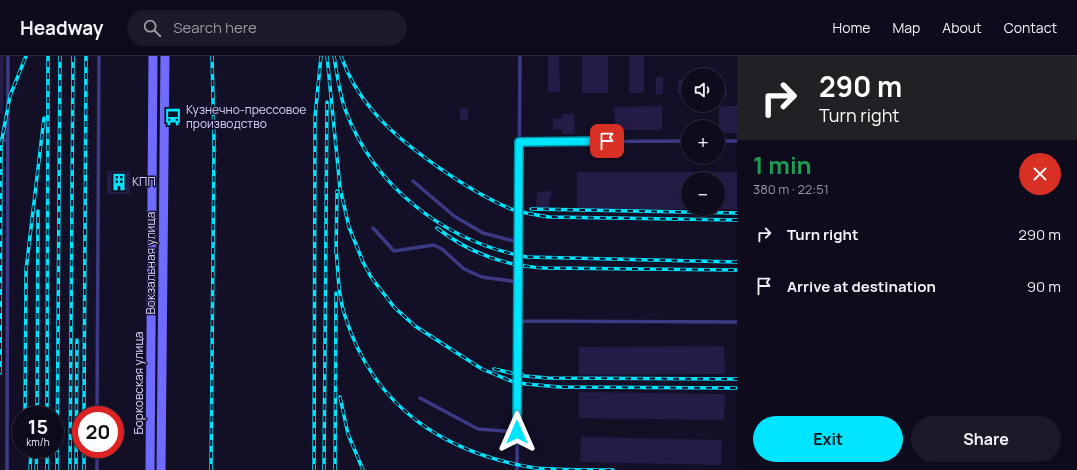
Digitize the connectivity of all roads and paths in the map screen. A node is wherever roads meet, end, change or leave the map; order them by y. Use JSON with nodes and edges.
{"nodes":[{"id":1,"x":8,"y":56,"type":"edge"},
{"id":2,"x":99,"y":56,"type":"edge"},
{"id":3,"x":153,"y":56,"type":"edge"},
{"id":4,"x":164,"y":56,"type":"edge"},
{"id":5,"x":520,"y":56,"type":"edge"},
{"id":6,"x":0,"y":140,"type":"edge"},
{"id":7,"x":7,"y":140,"type":"junction"},
{"id":8,"x":681,"y":141,"type":"edge"},
{"id":9,"x":725,"y":141,"type":"edge"},
{"id":10,"x":519,"y":142,"type":"junction"},
{"id":11,"x":737,"y":142,"type":"edge"},
{"id":12,"x":413,"y":181,"type":"dead end"},
{"id":13,"x":373,"y":228,"type":"dead end"},
{"id":14,"x":518,"y":242,"type":"junction"},
{"id":15,"x":518,"y":282,"type":"junction"},
{"id":16,"x":518,"y":321,"type":"junction"},
{"id":17,"x":737,"y":322,"type":"edge"},
{"id":18,"x":420,"y":398,"type":"dead end"},
{"id":19,"x":97,"y":406,"type":"edge"},
{"id":20,"x":0,"y":416,"type":"edge"},
{"id":21,"x":6,"y":417,"type":"junction"},
{"id":22,"x":517,"y":432,"type":"junction"},
{"id":23,"x":97,"y":458,"type":"edge"},
{"id":24,"x":7,"y":470,"type":"edge"},
{"id":25,"x":97,"y":470,"type":"edge"},
{"id":26,"x":150,"y":470,"type":"edge"},
{"id":27,"x":161,"y":470,"type":"edge"},
{"id":28,"x":517,"y":470,"type":"edge"}],
"edges":[{"from":1,"to":7,"type":"lane"},
{"from":2,"to":19,"type":"lane"},
{"from":3,"to":26,"type":"main road","name":"Борковская улица"},
{"from":4,"to":27,"type":"main road","name":"Вокзальная улица"},
{"from":5,"to":10,"type":"lane"},
{"from":6,"to":7,"type":"lane"},
{"from":7,"to":21,"type":"lane"},
{"from":8,"to":10,"type":"lane"},
{"from":9,"to":11,"type":"lane"},
{"from":10,"to":14,"type":"lane"},
{"from":12,"to":14,"type":"lane"},
{"from":13,"to":15,"type":"lane"},
{"from":14,"to":15,"type":"lane"},
{"from":15,"to":16,"type":"lane"},
{"from":16,"to":17,"type":"lane"},
{"from":16,"to":22,"type":"lane"},
{"from":18,"to":22,"type":"lane"},
{"from":20,"to":21,"type":"lane"},
{"from":21,"to":24,"type":"lane"},
{"from":22,"to":28,"type":"lane"},
{"from":23,"to":25,"type":"lane"}]}
